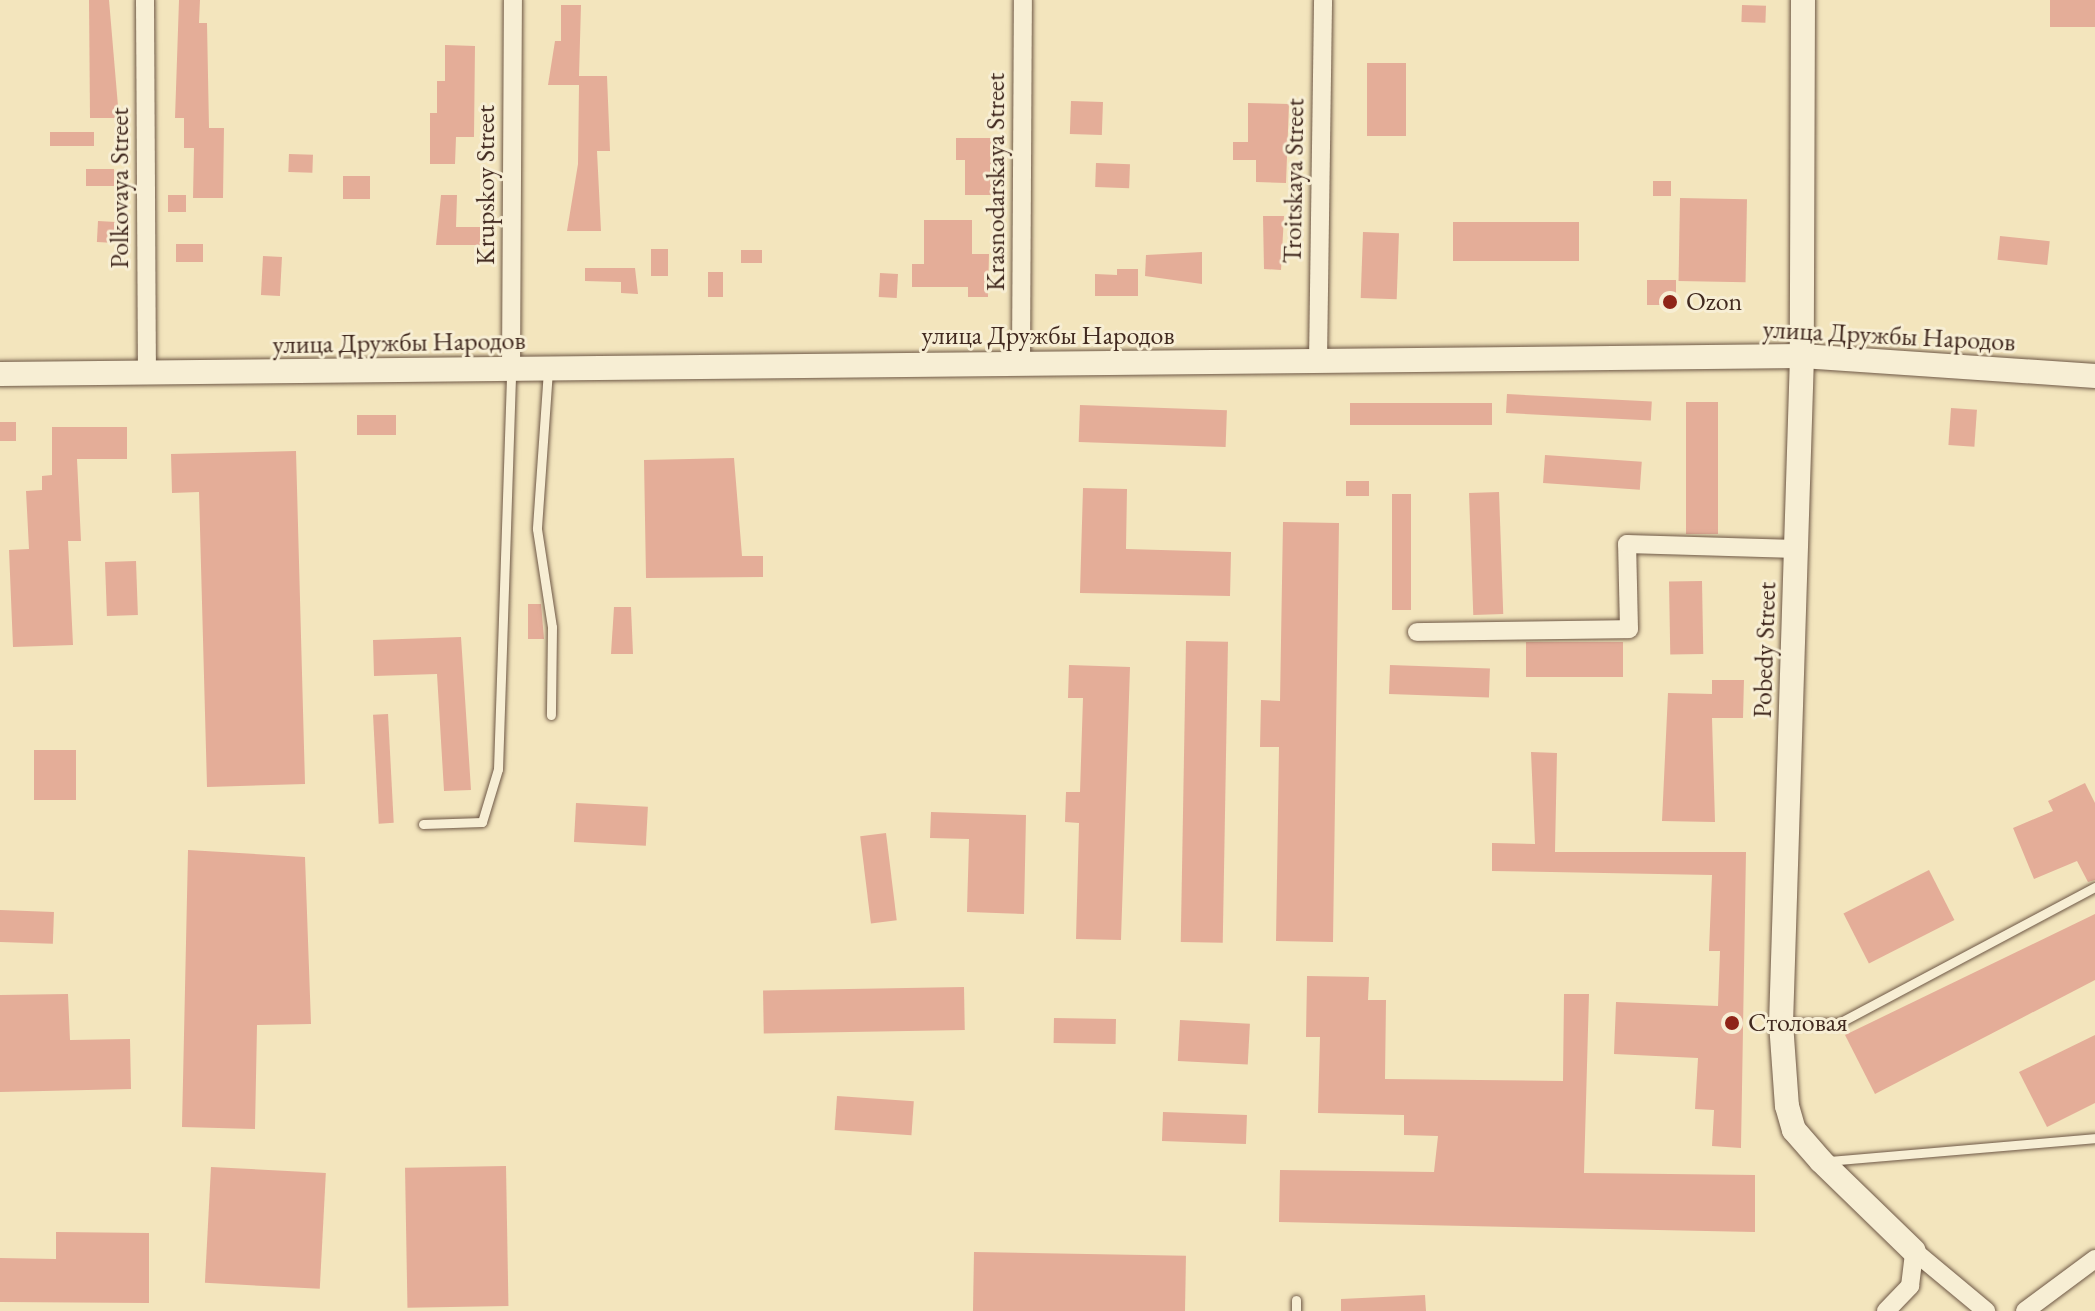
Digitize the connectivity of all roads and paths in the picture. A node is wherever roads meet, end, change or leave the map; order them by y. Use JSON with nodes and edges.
{"nodes":[{"id":1,"x":145,"y":0,"type":"edge"},
{"id":2,"x":513,"y":0,"type":"edge"},
{"id":3,"x":1023,"y":0,"type":"edge"},
{"id":4,"x":1323,"y":0,"type":"edge"},
{"id":5,"x":1803,"y":0,"type":"edge"},
{"id":6,"x":1802,"y":356,"type":"junction"},
{"id":7,"x":1318,"y":362,"type":"junction"},
{"id":8,"x":1021,"y":364,"type":"junction"},
{"id":9,"x":511,"y":370,"type":"junction"},
{"id":10,"x":548,"y":370,"type":"junction"},
{"id":11,"x":0,"y":374,"type":"edge"},
{"id":12,"x":147,"y":375,"type":"junction"},
{"id":13,"x":2095,"y":376,"type":"edge"},
{"id":14,"x":1796,"y":549,"type":"junction"},
{"id":15,"x":1417,"y":632,"type":"dead end"},
{"id":16,"x":551,"y":715,"type":"dead end"},
{"id":17,"x":423,"y":824,"type":"dead end"},
{"id":18,"x":2095,"y":887,"type":"edge"},
{"id":19,"x":1781,"y":1023,"type":"junction"},
{"id":20,"x":2095,"y":1138,"type":"edge"},
{"id":21,"x":1821,"y":1161,"type":"junction"},
{"id":22,"x":1914,"y":1251,"type":"junction"},
{"id":23,"x":2095,"y":1259,"type":"edge"},
{"id":24,"x":1886,"y":1311,"type":"edge"},
{"id":25,"x":1986,"y":1311,"type":"edge"},
{"id":26,"x":2025,"y":1311,"type":"edge"}],
"edges":[{"from":1,"to":12,"type":"street","name":"Polkovaya Street"},
{"from":2,"to":9,"type":"street","name":"Krupskoy Street"},
{"from":3,"to":8,"type":"street","name":"Krasnodarskaya Street"},
{"from":4,"to":7,"type":"street","name":"Troitskaya Street"},
{"from":5,"to":6,"type":"street","name":"Pobedy Street"},
{"from":6,"to":7,"type":"street","name":"улица Дружбы Народов"},
{"from":6,"to":13,"type":"street","name":"улица Дружбы Народов"},
{"from":6,"to":14,"type":"street","name":"Pobedy Street"},
{"from":7,"to":8,"type":"street","name":"улица Дружбы Народов"},
{"from":8,"to":10,"type":"street","name":"улица Дружбы Народов"},
{"from":9,"to":10,"type":"street","name":"улица Дружбы Народов"},
{"from":9,"to":12,"type":"street","name":"улица Дружбы Народов"},
{"from":9,"to":17,"type":"lane"},
{"from":10,"to":16,"type":"lane"},
{"from":11,"to":12,"type":"street","name":"улица Дружбы Народов"},
{"from":14,"to":15,"type":"street"},
{"from":14,"to":19,"type":"street","name":"Pobedy Street"},
{"from":18,"to":19,"type":"lane"},
{"from":19,"to":21,"type":"street","name":"Pobedy Street"},
{"from":20,"to":21,"type":"lane"},
{"from":21,"to":22,"type":"street","name":"Pobedy Street"},
{"from":22,"to":24,"type":"street"},
{"from":22,"to":25,"type":"street"},
{"from":23,"to":26,"type":"street"}]}
